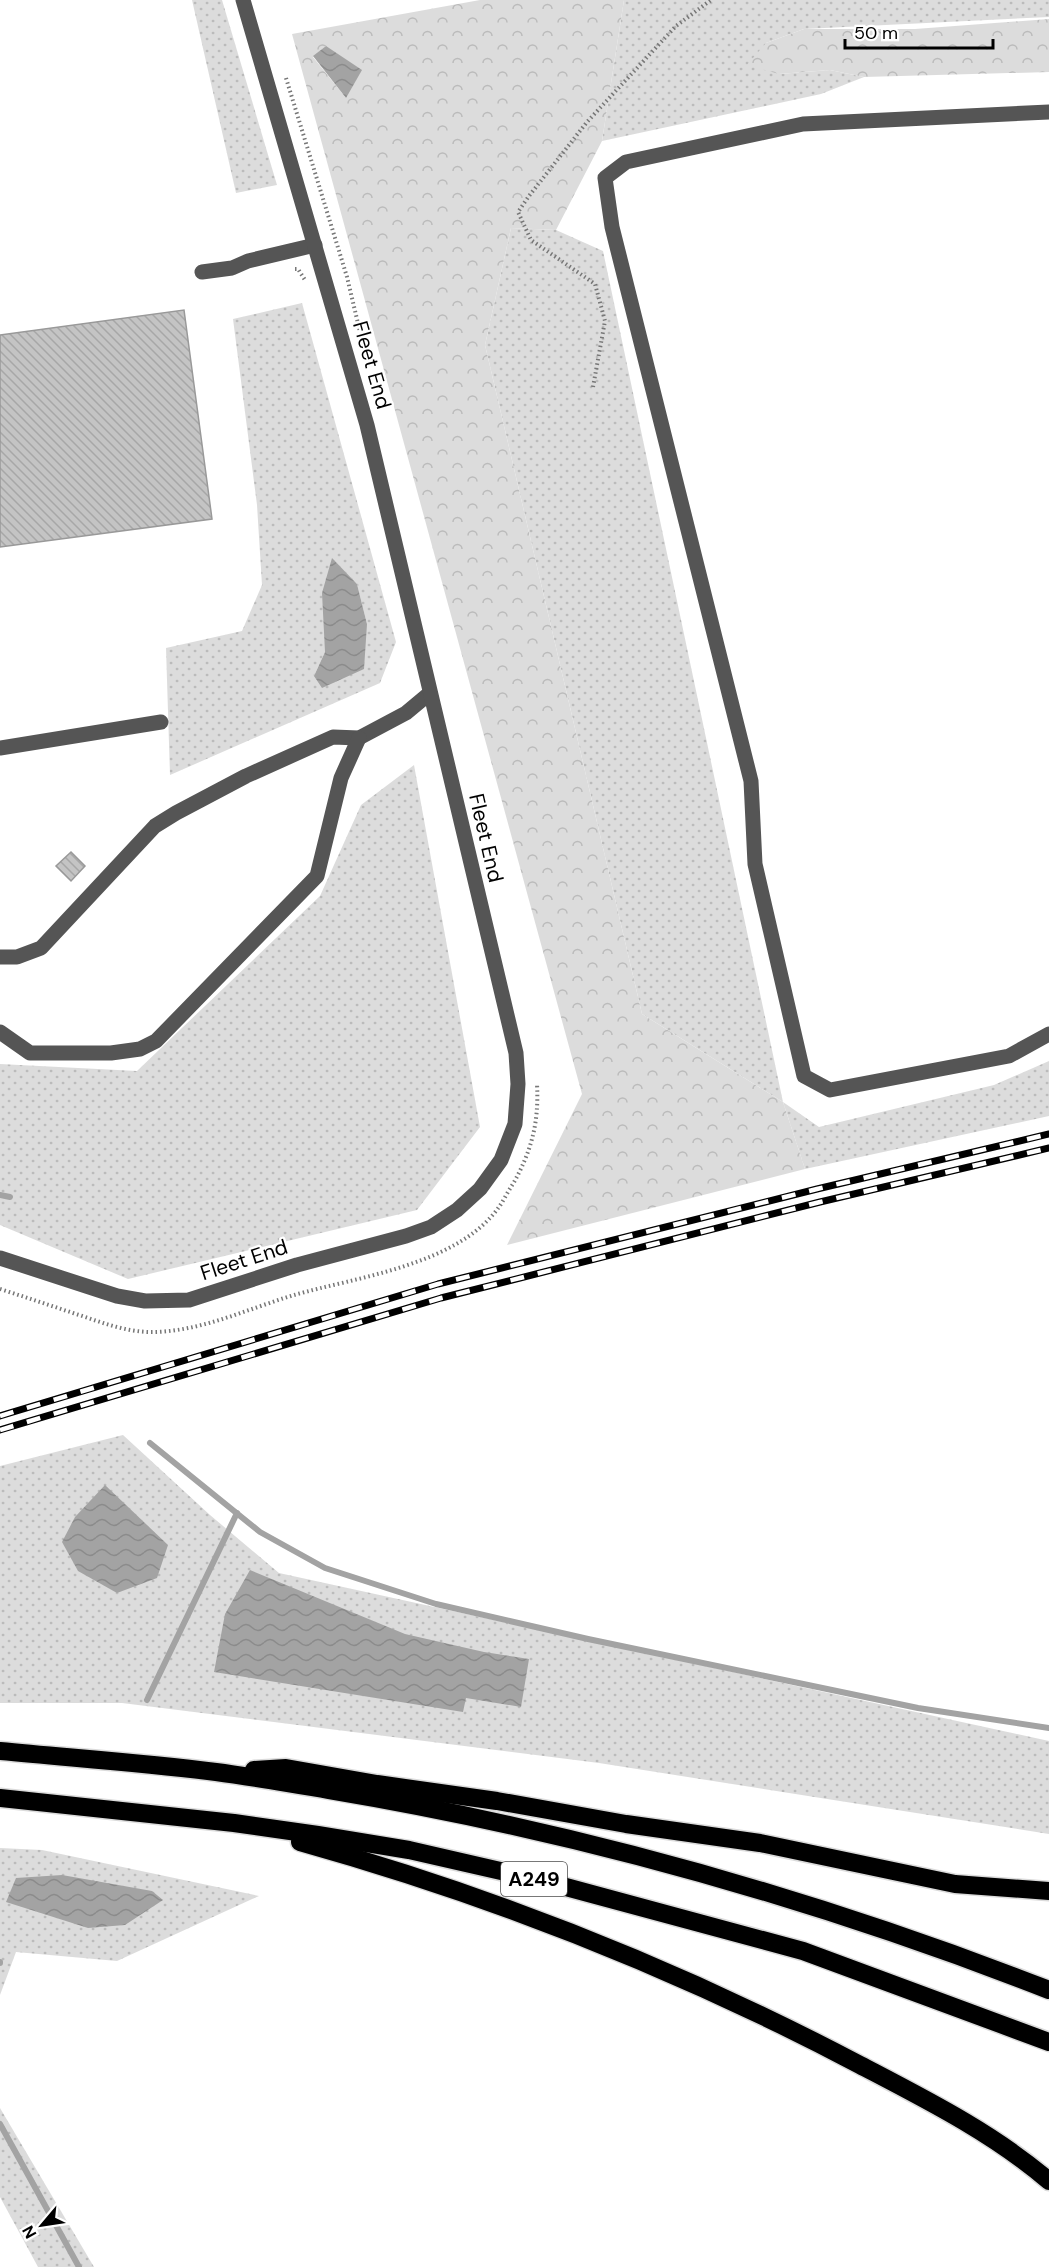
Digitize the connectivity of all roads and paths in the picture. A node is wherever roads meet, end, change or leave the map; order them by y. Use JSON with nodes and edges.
{"nodes":[{"id":1,"x":243,"y":0,"type":"edge"},
{"id":2,"x":285,"y":76,"type":"dead end"},
{"id":3,"x":1049,"y":112,"type":"edge"},
{"id":4,"x":315,"y":245,"type":"junction"},
{"id":5,"x":286,"y":267,"type":"dead end"},
{"id":6,"x":202,"y":272,"type":"dead end"},
{"id":7,"x":347,"y":278,"type":"junction"},
{"id":8,"x":326,"y":284,"type":"junction"},
{"id":9,"x":361,"y":335,"type":"dead end"},
{"id":10,"x":430,"y":693,"type":"junction"},
{"id":11,"x":161,"y":722,"type":"dead end"},
{"id":12,"x":359,"y":738,"type":"junction"},
{"id":13,"x":0,"y":748,"type":"edge"},
{"id":14,"x":0,"y":957,"type":"edge"},
{"id":15,"x":0,"y":1032,"type":"edge"},
{"id":16,"x":1049,"y":1034,"type":"edge"},
{"id":17,"x":537,"y":1075,"type":"dead end"},
{"id":18,"x":0,"y":1258,"type":"edge"},
{"id":19,"x":0,"y":1288,"type":"edge"},
{"id":20,"x":0,"y":1752,"type":"edge"},
{"id":21,"x":219,"y":1772,"type":"junction"},
{"id":22,"x":0,"y":1798,"type":"edge"},
{"id":23,"x":234,"y":1823,"type":"junction"},
{"id":24,"x":1049,"y":1891,"type":"edge"},
{"id":25,"x":1049,"y":1990,"type":"edge"},
{"id":26,"x":1049,"y":2042,"type":"edge"},
{"id":27,"x":1049,"y":2181,"type":"edge"}],
"edges":[{"from":1,"to":4,"type":"street","name":"Fleet End"},
{"from":2,"to":7,"type":"path"},
{"from":3,"to":16,"type":"street"},
{"from":4,"to":6,"type":"street"},
{"from":4,"to":8,"type":"street","name":"Fleet End"},
{"from":5,"to":8,"type":"path"},
{"from":7,"to":8,"type":"path"},
{"from":7,"to":9,"type":"path"},
{"from":8,"to":10,"type":"street","name":"Fleet End"},
{"from":10,"to":12,"type":"street"},
{"from":10,"to":18,"type":"street","name":"Fleet End"},
{"from":11,"to":13,"type":"street"},
{"from":12,"to":14,"type":"street"},
{"from":12,"to":15,"type":"street"},
{"from":17,"to":19,"type":"path"},
{"from":20,"to":21,"type":"highway","number":"A249"},
{"from":21,"to":24,"type":"highway","number":"A249"},
{"from":21,"to":25,"type":"highway","number":"A249"},
{"from":22,"to":23,"type":"highway","number":"A249"},
{"from":23,"to":26,"type":"highway","number":"A249"},
{"from":23,"to":27,"type":"highway","number":"A249"}]}
